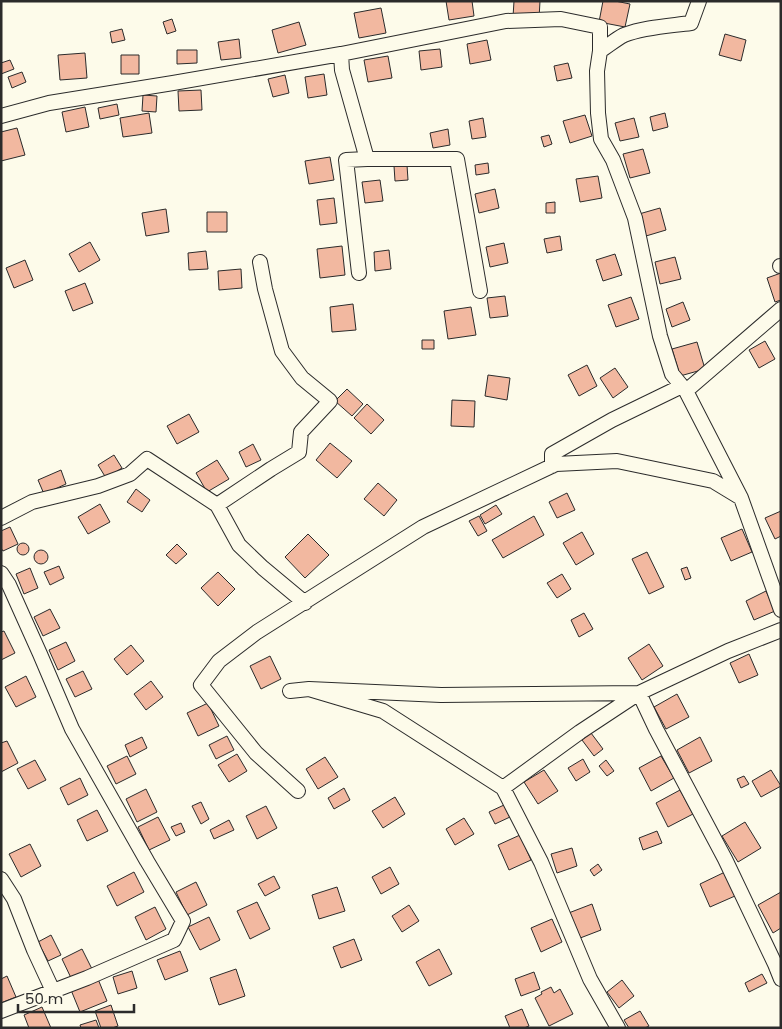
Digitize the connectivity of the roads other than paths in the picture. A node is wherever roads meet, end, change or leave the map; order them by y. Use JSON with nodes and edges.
{"nodes":[{"id":1,"x":699,"y":1,"type":"edge"},
{"id":2,"x":600,"y":51,"type":"junction"},
{"id":3,"x":341,"y":54,"type":"junction"},
{"id":4,"x":1,"y":116,"type":"edge"},
{"id":5,"x":367,"y":159,"type":"junction"},
{"id":6,"x":260,"y":262,"type":"dead end"},
{"id":7,"x":359,"y":273,"type":"dead end"},
{"id":8,"x":480,"y":291,"type":"dead end"},
{"id":9,"x":781,"y":309,"type":"edge"},
{"id":10,"x":684,"y":389,"type":"junction"},
{"id":11,"x":552,"y":466,"type":"junction"},
{"id":12,"x":741,"y":498,"type":"junction"},
{"id":13,"x":217,"y":505,"type":"junction"},
{"id":14,"x":1,"y":518,"type":"edge"},
{"id":15,"x":1,"y":573,"type":"edge"},
{"id":16,"x":305,"y":603,"type":"junction"},
{"id":17,"x":781,"y":610,"type":"edge"},
{"id":18,"x":781,"y":630,"type":"edge"},
{"id":19,"x":309,"y":689,"type":"junction"},
{"id":20,"x":290,"y":691,"type":"dead end"},
{"id":21,"x":639,"y":693,"type":"junction"},
{"id":22,"x":503,"y":788,"type":"junction"},
{"id":23,"x":298,"y":791,"type":"dead end"},
{"id":24,"x":1,"y":880,"type":"edge"},
{"id":25,"x":781,"y":979,"type":"edge"},
{"id":26,"x":53,"y":991,"type":"junction"},
{"id":27,"x":1,"y":1011,"type":"edge"},
{"id":28,"x":618,"y":1028,"type":"edge"}],
"edges":[{"from":1,"to":2,"type":"street"},
{"from":2,"to":3,"type":"street"},
{"from":2,"to":10,"type":"street"},
{"from":3,"to":4,"type":"street"},
{"from":3,"to":5,"type":"street"},
{"from":5,"to":7,"type":"street"},
{"from":5,"to":8,"type":"street"},
{"from":6,"to":13,"type":"street"},
{"from":9,"to":10,"type":"street"},
{"from":10,"to":11,"type":"street"},
{"from":10,"to":12,"type":"street"},
{"from":11,"to":12,"type":"street"},
{"from":11,"to":16,"type":"street"},
{"from":12,"to":17,"type":"street"},
{"from":13,"to":14,"type":"street"},
{"from":13,"to":16,"type":"street"},
{"from":15,"to":26,"type":"street"},
{"from":16,"to":23,"type":"street"},
{"from":18,"to":21,"type":"street"},
{"from":19,"to":20,"type":"street"},
{"from":19,"to":21,"type":"street"},
{"from":19,"to":22,"type":"street"},
{"from":21,"to":22,"type":"street"},
{"from":21,"to":25,"type":"street"},
{"from":22,"to":28,"type":"street"},
{"from":24,"to":26,"type":"street"},
{"from":26,"to":27,"type":"street"}]}
